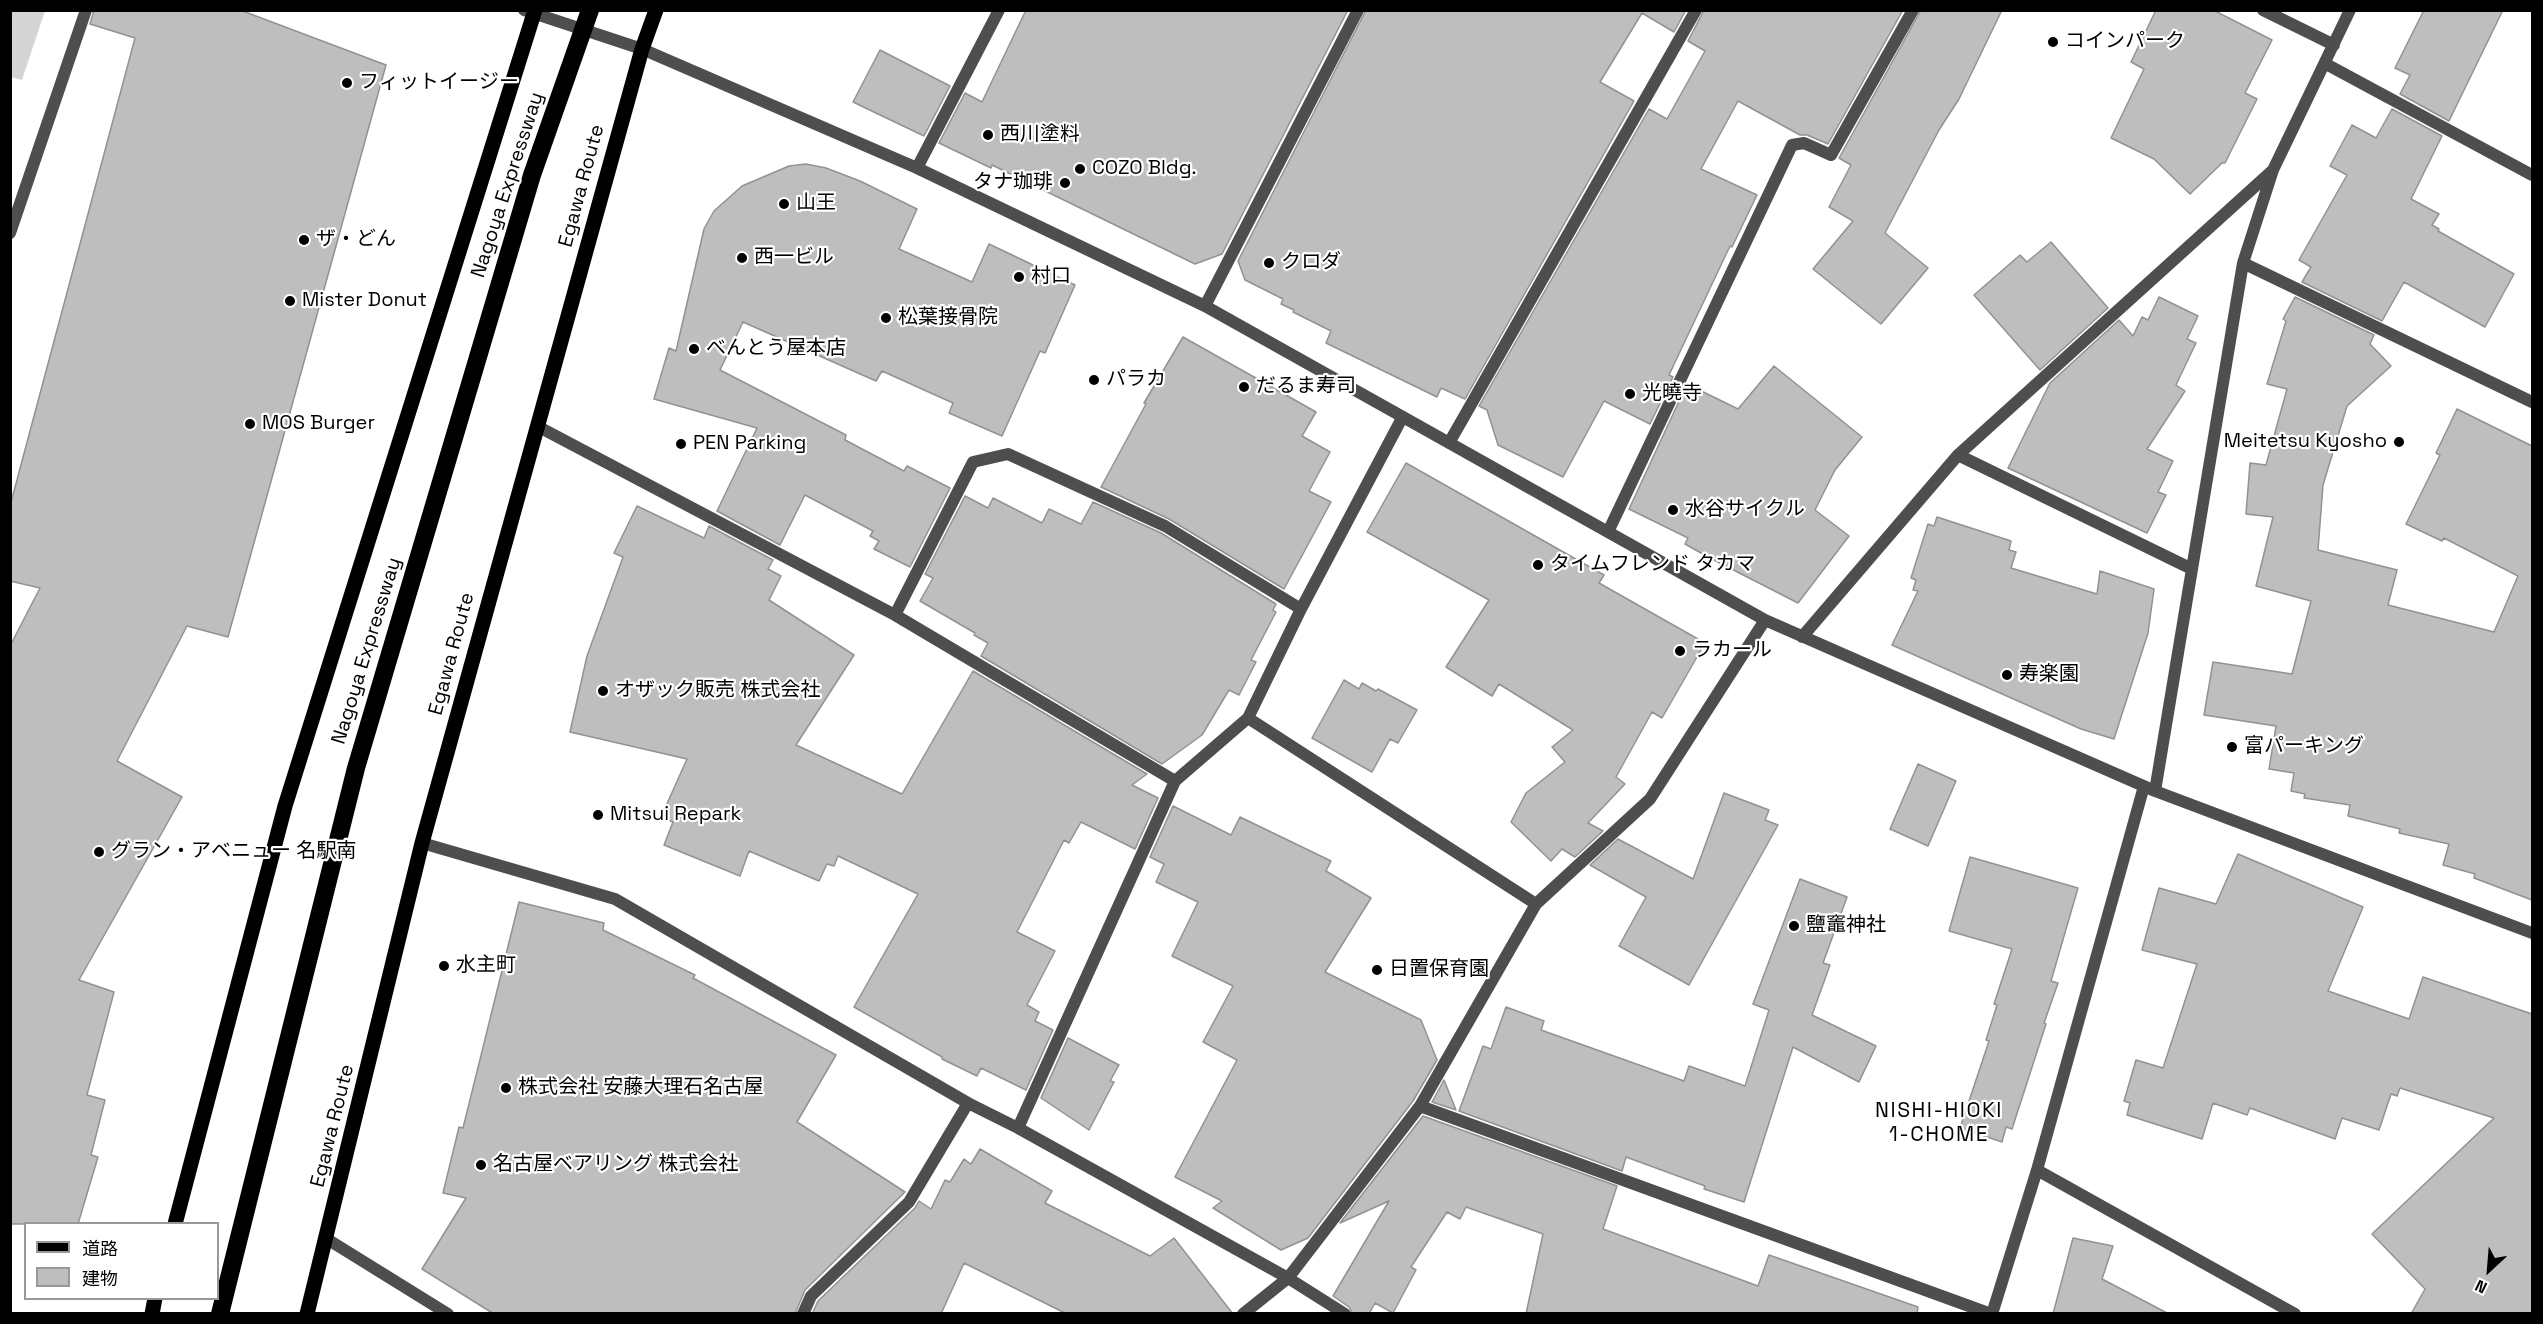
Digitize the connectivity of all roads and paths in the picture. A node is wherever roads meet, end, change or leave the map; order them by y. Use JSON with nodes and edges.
{"nodes":[{"id":1,"x":86,"y":10,"type":"edge"},
{"id":2,"x":590,"y":10,"type":"edge"},
{"id":3,"x":656,"y":10,"type":"edge"},
{"id":4,"x":999,"y":10,"type":"edge"},
{"id":5,"x":1358,"y":10,"type":"edge"},
{"id":6,"x":1696,"y":10,"type":"edge"},
{"id":7,"x":1912,"y":10,"type":"edge"},
{"id":8,"x":2263,"y":10,"type":"edge"},
{"id":9,"x":2350,"y":10,"type":"edge"},
{"id":10,"x":531,"y":12,"type":"edge"},
{"id":11,"x":2334,"y":45,"type":"junction"},
{"id":12,"x":642,"y":49,"type":"junction"},
{"id":13,"x":2325,"y":64,"type":"junction"},
{"id":14,"x":917,"y":168,"type":"junction"},
{"id":15,"x":2273,"y":170,"type":"junction"},
{"id":16,"x":2532,"y":175,"type":"edge"},
{"id":17,"x":10,"y":233,"type":"edge"},
{"id":18,"x":2243,"y":263,"type":"junction"},
{"id":19,"x":1204,"y":306,"type":"junction"},
{"id":20,"x":2532,"y":402,"type":"edge"},
{"id":21,"x":1402,"y":418,"type":"junction"},
{"id":22,"x":537,"y":426,"type":"junction"},
{"id":23,"x":1449,"y":443,"type":"junction"},
{"id":24,"x":1958,"y":455,"type":"junction"},
{"id":25,"x":1608,"y":532,"type":"junction"},
{"id":26,"x":2192,"y":569,"type":"junction"},
{"id":27,"x":1301,"y":609,"type":"junction"},
{"id":28,"x":895,"y":615,"type":"junction"},
{"id":29,"x":1765,"y":620,"type":"junction"},
{"id":30,"x":1802,"y":637,"type":"junction"},
{"id":31,"x":1248,"y":718,"type":"junction"},
{"id":32,"x":1175,"y":781,"type":"junction"},
{"id":33,"x":2149,"y":788,"type":"junction"},
{"id":34,"x":422,"y":843,"type":"junction"},
{"id":35,"x":1536,"y":904,"type":"junction"},
{"id":36,"x":2532,"y":933,"type":"edge"},
{"id":37,"x":968,"y":1102,"type":"junction"},
{"id":38,"x":1420,"y":1106,"type":"junction"},
{"id":39,"x":1018,"y":1128,"type":"junction"},
{"id":40,"x":2037,"y":1170,"type":"junction"},
{"id":41,"x":176,"y":1222,"type":"edge"},
{"id":42,"x":327,"y":1239,"type":"junction"},
{"id":43,"x":1288,"y":1278,"type":"junction"},
{"id":44,"x":220,"y":1314,"type":"edge"},
{"id":45,"x":307,"y":1314,"type":"edge"},
{"id":46,"x":448,"y":1314,"type":"edge"},
{"id":47,"x":803,"y":1314,"type":"edge"},
{"id":48,"x":1243,"y":1314,"type":"edge"},
{"id":49,"x":1345,"y":1314,"type":"edge"},
{"id":50,"x":1992,"y":1314,"type":"edge"},
{"id":51,"x":2295,"y":1314,"type":"edge"}],
"edges":[{"from":1,"to":17,"type":"street"},
{"from":2,"to":44,"type":"highway","name":"Nagoya Expressway"},
{"from":3,"to":12,"type":"main road","name":"Egawa Route"},
{"from":4,"to":14,"type":"street"},
{"from":5,"to":19,"type":"street"},
{"from":6,"to":23,"type":"street"},
{"from":7,"to":25,"type":"street"},
{"from":8,"to":11,"type":"street"},
{"from":9,"to":11,"type":"street"},
{"from":10,"to":12,"type":"street"},
{"from":10,"to":41,"type":"main road"},
{"from":11,"to":13,"type":"street"},
{"from":12,"to":14,"type":"street"},
{"from":12,"to":22,"type":"main road","name":"Egawa Route"},
{"from":13,"to":15,"type":"street"},
{"from":13,"to":16,"type":"street"},
{"from":14,"to":19,"type":"street"},
{"from":15,"to":18,"type":"street"},
{"from":15,"to":24,"type":"street"},
{"from":18,"to":20,"type":"street"},
{"from":18,"to":26,"type":"street"},
{"from":19,"to":21,"type":"street"},
{"from":21,"to":23,"type":"street"},
{"from":21,"to":27,"type":"street"},
{"from":22,"to":28,"type":"street"},
{"from":22,"to":34,"type":"main road","name":"Egawa Route"},
{"from":23,"to":25,"type":"street"},
{"from":24,"to":26,"type":"street"},
{"from":24,"to":30,"type":"street"},
{"from":25,"to":29,"type":"street"},
{"from":26,"to":33,"type":"street"},
{"from":27,"to":28,"type":"street"},
{"from":27,"to":31,"type":"street"},
{"from":28,"to":32,"type":"street"},
{"from":29,"to":30,"type":"street"},
{"from":29,"to":35,"type":"street"},
{"from":30,"to":33,"type":"street"},
{"from":31,"to":32,"type":"street"},
{"from":31,"to":35,"type":"street"},
{"from":32,"to":39,"type":"street"},
{"from":33,"to":36,"type":"street"},
{"from":33,"to":40,"type":"street"},
{"from":34,"to":37,"type":"street"},
{"from":34,"to":42,"type":"main road","name":"Egawa Route"},
{"from":35,"to":38,"type":"street"},
{"from":37,"to":39,"type":"street"},
{"from":37,"to":47,"type":"street"},
{"from":38,"to":43,"type":"street"},
{"from":38,"to":50,"type":"street"},
{"from":39,"to":43,"type":"street"},
{"from":40,"to":50,"type":"street"},
{"from":40,"to":51,"type":"street"},
{"from":42,"to":45,"type":"main road","name":"Egawa Route"},
{"from":42,"to":46,"type":"street"},
{"from":43,"to":48,"type":"street"},
{"from":43,"to":49,"type":"street"}]}
